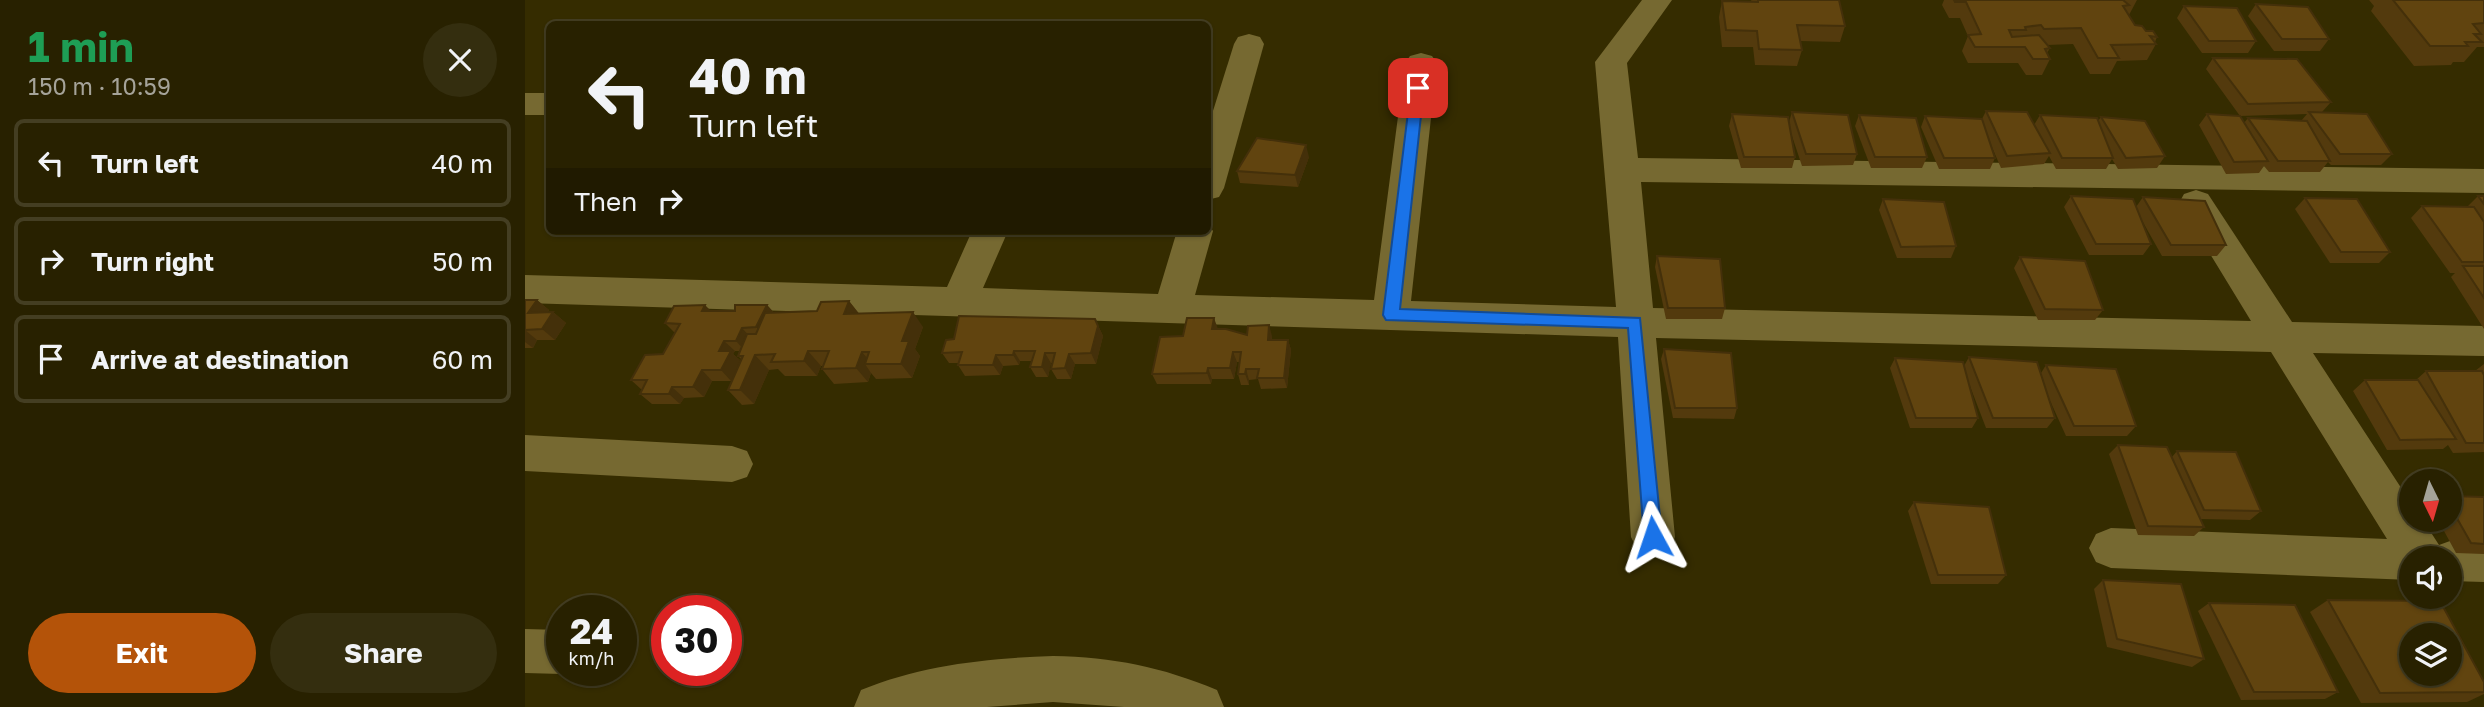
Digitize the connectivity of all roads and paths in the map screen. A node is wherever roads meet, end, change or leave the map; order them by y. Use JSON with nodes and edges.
{"nodes":[{"id":1,"x":1657,"y":0,"type":"edge"},
{"id":2,"x":1249,"y":44,"type":"dead end"},
{"id":3,"x":1421,"y":63,"type":"dead end"},
{"id":4,"x":525,"y":104,"type":"edge"},
{"id":5,"x":546,"y":104,"type":"edge"},
{"id":6,"x":1623,"y":170,"type":"junction"},
{"id":7,"x":1211,"y":174,"type":"edge"},
{"id":8,"x":2180,"y":178,"type":"junction"},
{"id":9,"x":2484,"y":181,"type":"edge"},
{"id":10,"x":988,"y":235,"type":"edge"},
{"id":11,"x":1194,"y":235,"type":"edge"},
{"id":12,"x":525,"y":289,"type":"edge"},
{"id":13,"x":958,"y":303,"type":"junction"},
{"id":14,"x":1172,"y":309,"type":"junction"},
{"id":15,"x":1391,"y":315,"type":"junction"},
{"id":16,"x":1635,"y":323,"type":"junction"},
{"id":17,"x":2281,"y":337,"type":"junction"},
{"id":18,"x":2484,"y":341,"type":"edge"},
{"id":19,"x":525,"y":453,"type":"edge"},
{"id":20,"x":731,"y":464,"type":"dead end"},
{"id":21,"x":1653,"y":537,"type":"dead end"},
{"id":22,"x":2415,"y":546,"type":"edge"},
{"id":23,"x":2111,"y":548,"type":"dead end"},
{"id":24,"x":2399,"y":560,"type":"edge"},
{"id":25,"x":2462,"y":561,"type":"edge"},
{"id":26,"x":2484,"y":562,"type":"edge"},
{"id":27,"x":525,"y":651,"type":"edge"},
{"id":28,"x":546,"y":652,"type":"edge"},
{"id":29,"x":878,"y":707,"type":"edge"},
{"id":30,"x":1200,"y":707,"type":"edge"}],
"edges":[{"from":1,"to":6,"type":"street"},
{"from":2,"to":7,"type":"street"},
{"from":3,"to":15,"type":"street"},
{"from":4,"to":5,"type":"street"},
{"from":6,"to":8,"type":"street"},
{"from":6,"to":16,"type":"street"},
{"from":8,"to":9,"type":"street"},
{"from":8,"to":17,"type":"street"},
{"from":10,"to":13,"type":"street"},
{"from":11,"to":14,"type":"street"},
{"from":12,"to":13,"type":"street"},
{"from":13,"to":14,"type":"street"},
{"from":14,"to":15,"type":"street"},
{"from":15,"to":16,"type":"street"},
{"from":16,"to":17,"type":"street"},
{"from":16,"to":21,"type":"street"},
{"from":17,"to":18,"type":"street"},
{"from":17,"to":22,"type":"street"},
{"from":19,"to":20,"type":"street"},
{"from":23,"to":24,"type":"street"},
{"from":25,"to":26,"type":"street"},
{"from":27,"to":28,"type":"street"},
{"from":29,"to":30,"type":"street"}]}
